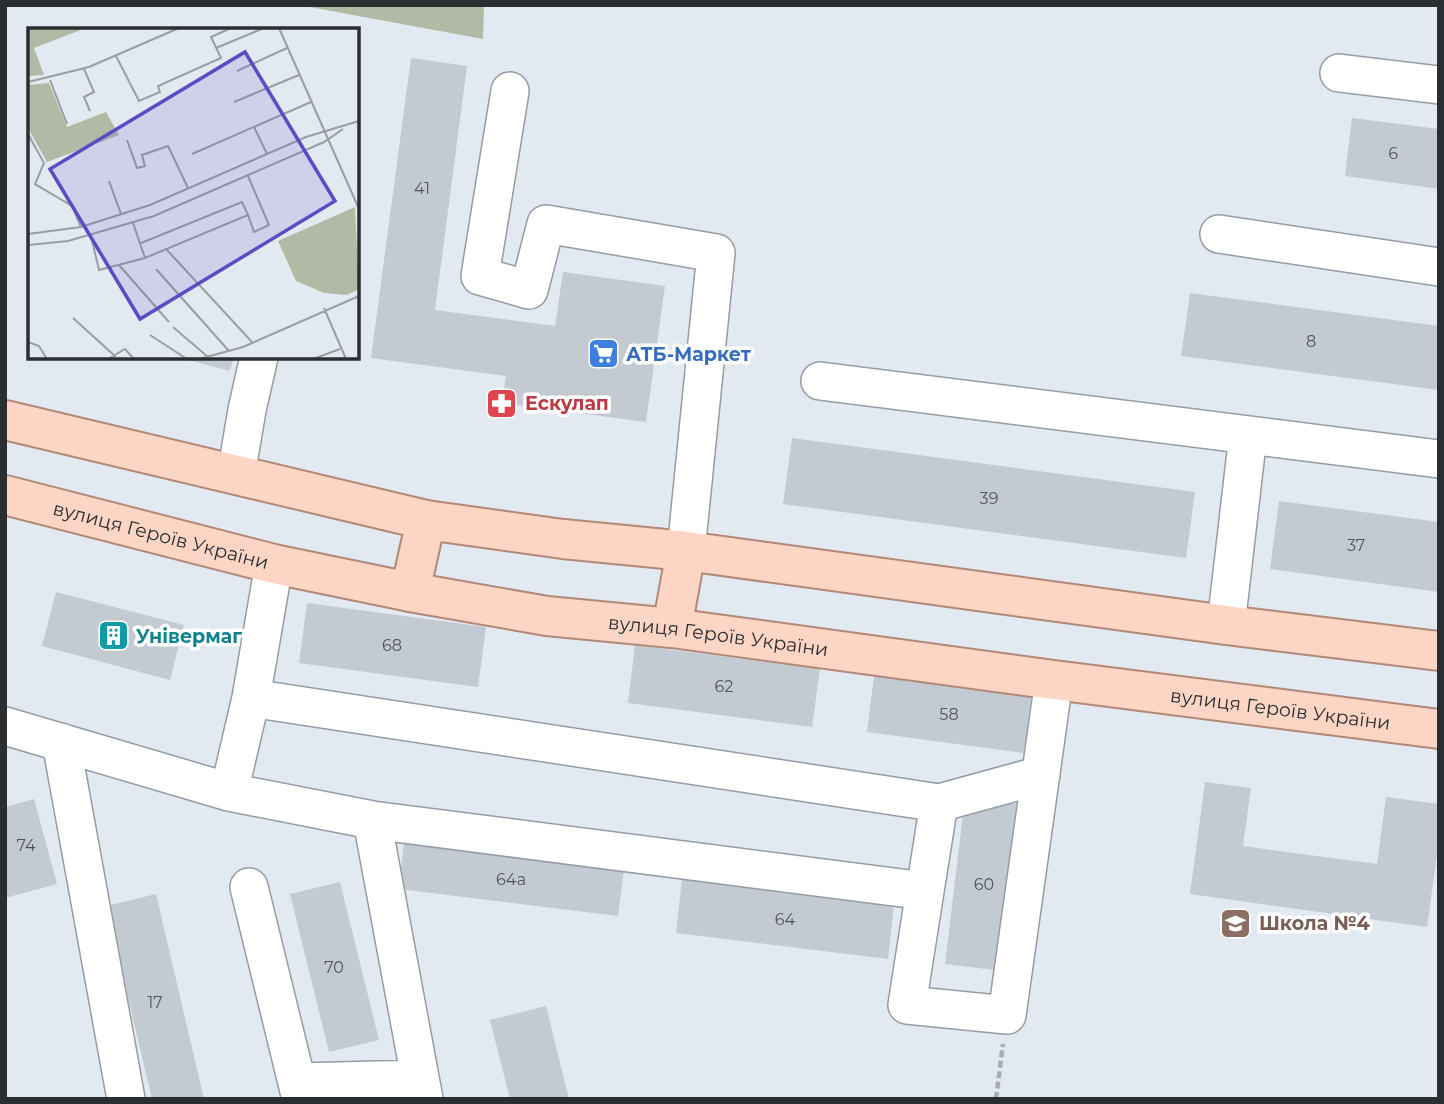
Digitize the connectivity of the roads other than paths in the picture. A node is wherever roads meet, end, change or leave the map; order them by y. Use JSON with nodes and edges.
{"nodes":[{"id":1,"x":1339,"y":73,"type":"dead end"},
{"id":2,"x":1439,"y":85,"type":"edge"},
{"id":3,"x":510,"y":92,"type":"dead end"},
{"id":4,"x":1219,"y":234,"type":"dead end"},
{"id":5,"x":1439,"y":267,"type":"edge"},
{"id":6,"x":259,"y":359,"type":"edge"},
{"id":7,"x":820,"y":381,"type":"dead end"},
{"id":8,"x":5,"y":420,"type":"edge"},
{"id":9,"x":1248,"y":435,"type":"junction"},
{"id":10,"x":1439,"y":459,"type":"edge"},
{"id":11,"x":236,"y":475,"type":"junction"},
{"id":12,"x":5,"y":495,"type":"edge"},
{"id":13,"x":426,"y":520,"type":"junction"},
{"id":14,"x":685,"y":551,"type":"junction"},
{"id":15,"x":274,"y":564,"type":"junction"},
{"id":16,"x":410,"y":592,"type":"junction"},
{"id":17,"x":1226,"y":625,"type":"junction"},
{"id":18,"x":672,"y":628,"type":"junction"},
{"id":19,"x":1439,"y":651,"type":"edge"},
{"id":20,"x":1054,"y":680,"type":"junction"},
{"id":21,"x":251,"y":698,"type":"junction"},
{"id":22,"x":5,"y":726,"type":"edge"},
{"id":23,"x":1439,"y":729,"type":"edge"},
{"id":24,"x":61,"y":742,"type":"junction"},
{"id":25,"x":1041,"y":775,"type":"junction"},
{"id":26,"x":229,"y":792,"type":"junction"},
{"id":27,"x":939,"y":803,"type":"junction"},
{"id":28,"x":372,"y":820,"type":"junction"},
{"id":29,"x":250,"y":887,"type":"dead end"},
{"id":30,"x":925,"y":891,"type":"junction"},
{"id":31,"x":422,"y":1089,"type":"edge"},
{"id":32,"x":299,"y":1091,"type":"edge"},
{"id":33,"x":126,"y":1099,"type":"edge"}],
"edges":[{"from":1,"to":2,"type":"lane"},
{"from":3,"to":14,"type":"lane"},
{"from":4,"to":5,"type":"lane"},
{"from":6,"to":11,"type":"lane"},
{"from":7,"to":9,"type":"lane"},
{"from":8,"to":11,"type":"main road"},
{"from":9,"to":10,"type":"lane"},
{"from":9,"to":17,"type":"lane"},
{"from":11,"to":13,"type":"main road"},
{"from":12,"to":15,"type":"main road","name":"вулиця Героїв України"},
{"from":13,"to":14,"type":"main road"},
{"from":13,"to":16,"type":"main road"},
{"from":14,"to":17,"type":"main road"},
{"from":14,"to":18,"type":"main road"},
{"from":15,"to":16,"type":"main road","name":"вулиця Героїв України"},
{"from":15,"to":21,"type":"lane"},
{"from":16,"to":18,"type":"main road","name":"вулиця Героїв України"},
{"from":17,"to":19,"type":"main road"},
{"from":18,"to":20,"type":"main road","name":"вулиця Героїв України"},
{"from":20,"to":23,"type":"main road","name":"вулиця Героїв України"},
{"from":20,"to":25,"type":"lane"},
{"from":21,"to":26,"type":"lane"},
{"from":21,"to":27,"type":"lane"},
{"from":22,"to":24,"type":"lane"},
{"from":24,"to":26,"type":"lane"},
{"from":24,"to":33,"type":"lane"},
{"from":25,"to":27,"type":"lane"},
{"from":25,"to":30,"type":"lane"},
{"from":26,"to":28,"type":"lane"},
{"from":27,"to":30,"type":"lane"},
{"from":28,"to":30,"type":"lane"},
{"from":28,"to":31,"type":"lane"},
{"from":29,"to":32,"type":"lane"},
{"from":31,"to":32,"type":"lane"}]}
